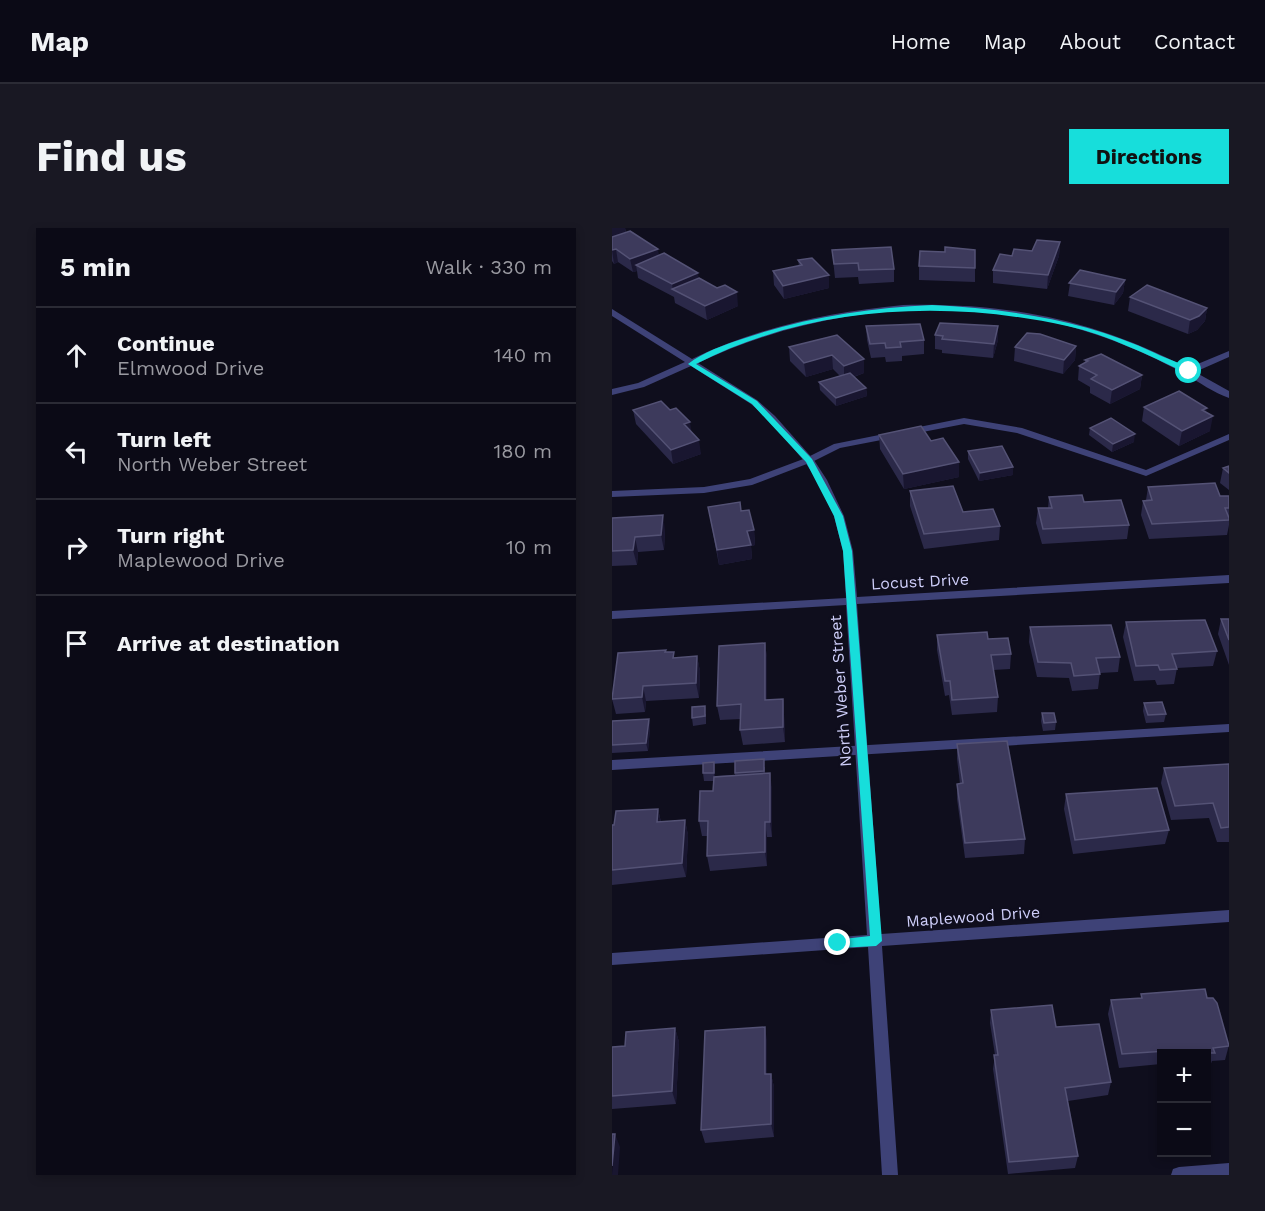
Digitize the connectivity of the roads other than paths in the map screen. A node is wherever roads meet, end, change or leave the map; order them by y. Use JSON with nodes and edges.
{"nodes":[{"id":1,"x":612,"y":312,"type":"edge"},
{"id":2,"x":1229,"y":354,"type":"edge"},
{"id":3,"x":691,"y":364,"type":"junction"},
{"id":4,"x":1189,"y":371,"type":"junction"},
{"id":5,"x":612,"y":392,"type":"edge"},
{"id":6,"x":1229,"y":395,"type":"edge"},
{"id":7,"x":1229,"y":437,"type":"edge"},
{"id":8,"x":809,"y":460,"type":"junction"},
{"id":9,"x":612,"y":494,"type":"edge"},
{"id":10,"x":1229,"y":579,"type":"edge"},
{"id":11,"x":850,"y":602,"type":"junction"},
{"id":12,"x":612,"y":615,"type":"edge"},
{"id":13,"x":1229,"y":728,"type":"edge"},
{"id":14,"x":861,"y":749,"type":"junction"},
{"id":15,"x":612,"y":765,"type":"edge"},
{"id":16,"x":1229,"y":916,"type":"edge"},
{"id":17,"x":876,"y":941,"type":"junction"},
{"id":18,"x":612,"y":959,"type":"edge"},
{"id":19,"x":1229,"y":1171,"type":"edge"},
{"id":20,"x":890,"y":1175,"type":"edge"},
{"id":21,"x":1179,"y":1175,"type":"edge"}],
"edges":[{"from":1,"to":3,"type":"street","name":"North Weber Street"},
{"from":2,"to":4,"type":"street"},
{"from":3,"to":4,"type":"street"},
{"from":3,"to":5,"type":"street"},
{"from":3,"to":8,"type":"street","name":"North Weber Street"},
{"from":4,"to":6,"type":"street"},
{"from":7,"to":8,"type":"street"},
{"from":8,"to":9,"type":"street"},
{"from":8,"to":11,"type":"street","name":"North Weber Street"},
{"from":10,"to":11,"type":"street","name":"Locust Drive"},
{"from":11,"to":12,"type":"street","name":"Locust Drive"},
{"from":11,"to":14,"type":"street","name":"North Weber Street"},
{"from":13,"to":14,"type":"street"},
{"from":14,"to":15,"type":"street"},
{"from":14,"to":17,"type":"street","name":"North Weber Street"},
{"from":16,"to":17,"type":"street","name":"Maplewood Drive"},
{"from":17,"to":18,"type":"street","name":"Maplewood Drive"},
{"from":17,"to":20,"type":"street","name":"North Weber Street"},
{"from":19,"to":21,"type":"street"}]}
